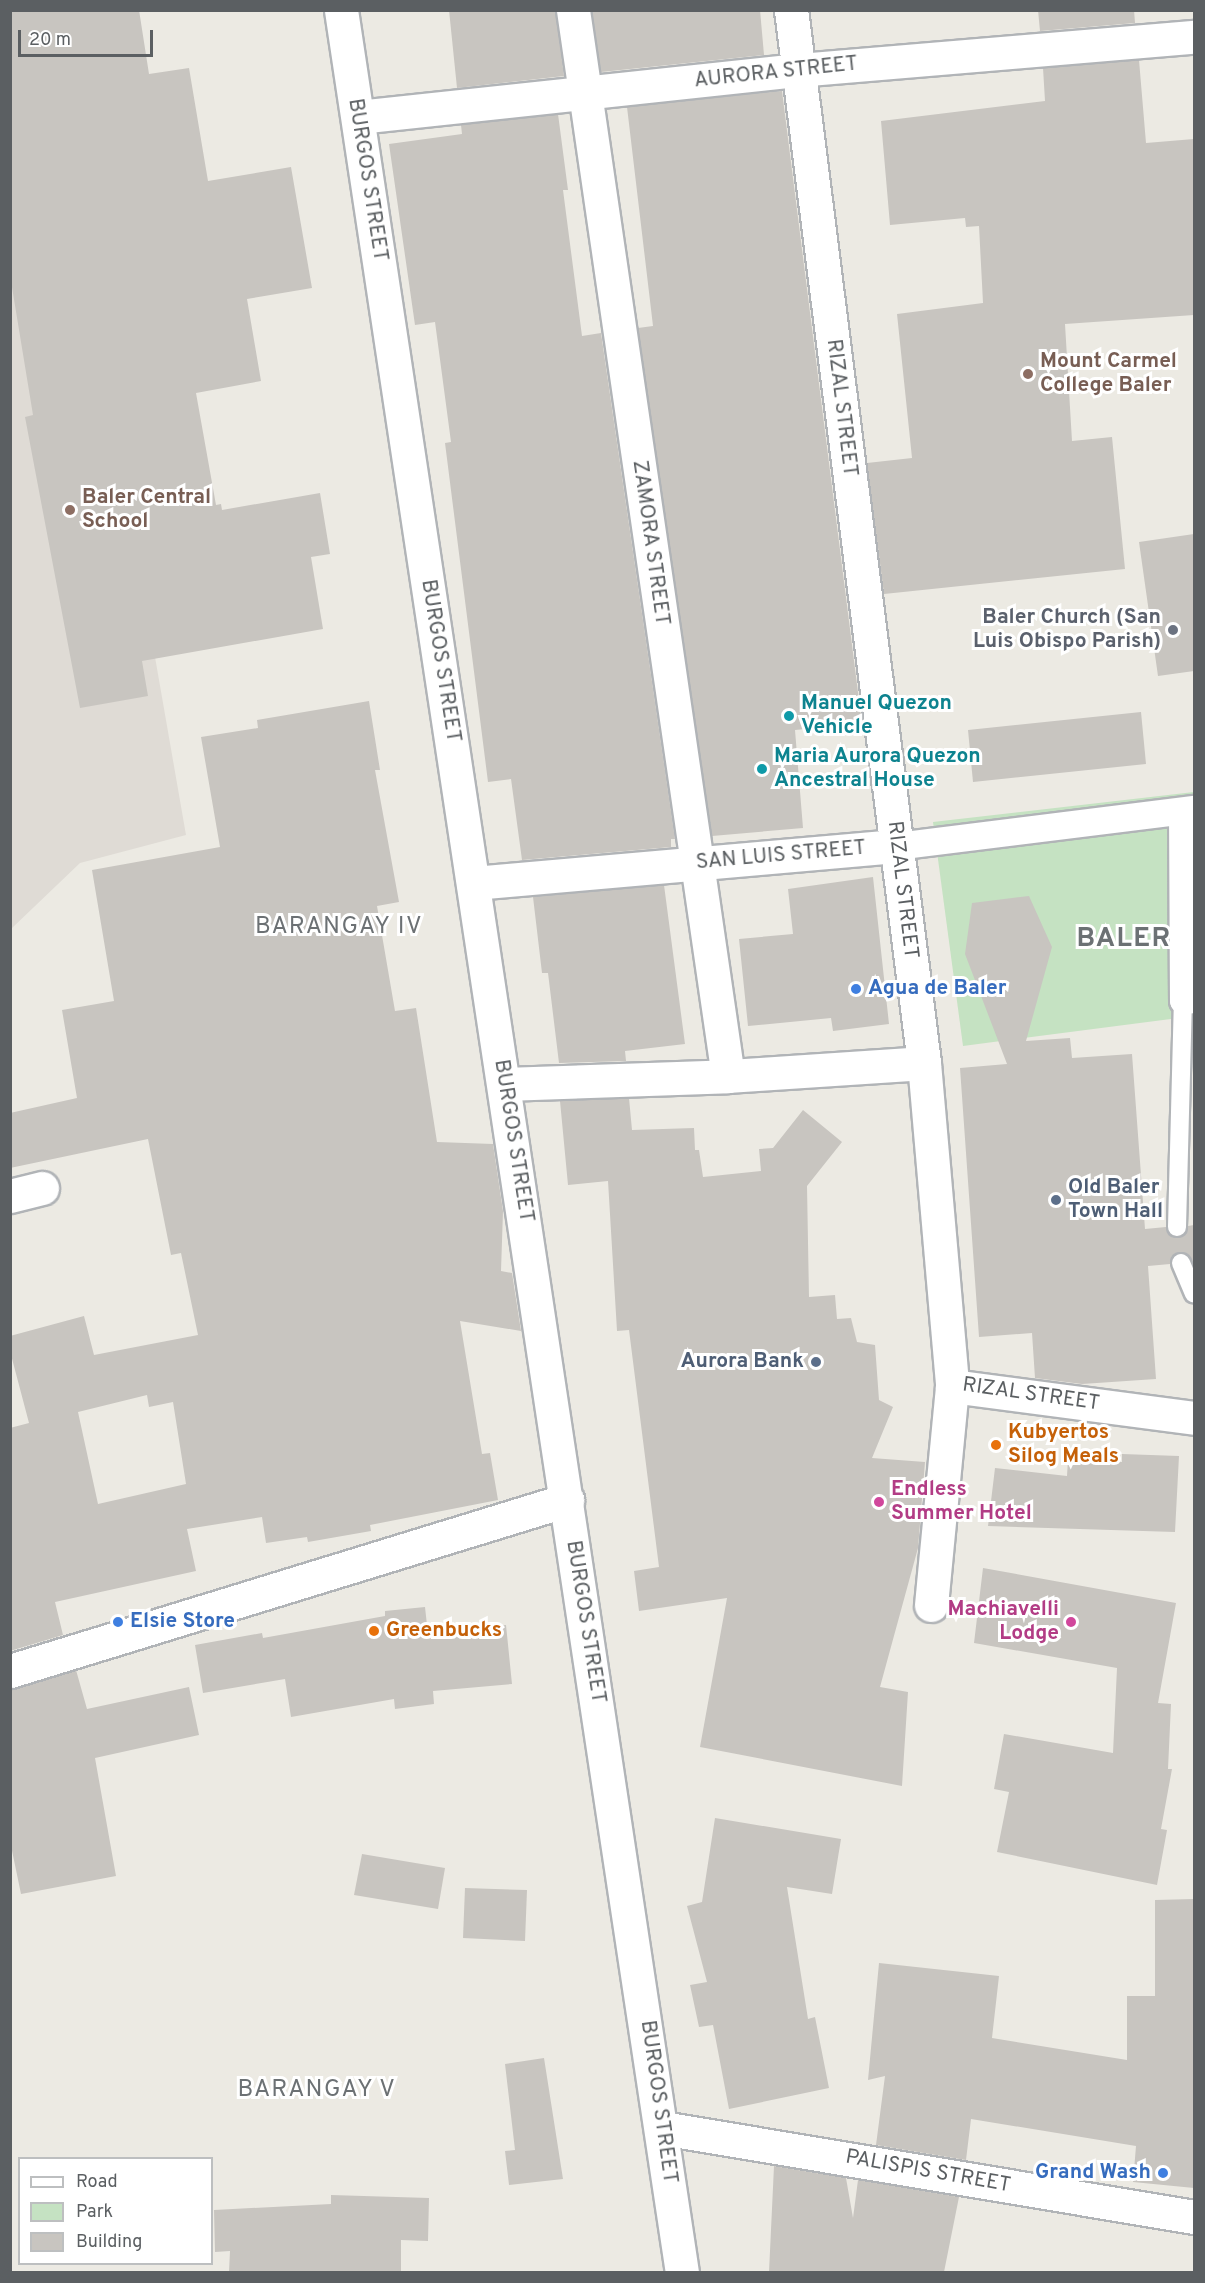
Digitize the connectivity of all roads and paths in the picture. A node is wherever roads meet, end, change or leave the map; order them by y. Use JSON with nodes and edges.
{"nodes":[{"id":1,"x":341,"y":10,"type":"edge"},
{"id":2,"x":573,"y":10,"type":"edge"},
{"id":3,"x":791,"y":10,"type":"edge"},
{"id":4,"x":1194,"y":37,"type":"edge"},
{"id":5,"x":798,"y":70,"type":"junction"},
{"id":6,"x":585,"y":93,"type":"junction"},
{"id":7,"x":358,"y":117,"type":"junction"},
{"id":8,"x":1188,"y":810,"type":"edge"},
{"id":9,"x":896,"y":846,"type":"junction"},
{"id":10,"x":697,"y":864,"type":"junction"},
{"id":11,"x":473,"y":883,"type":"junction"},
{"id":12,"x":1189,"y":999,"type":"edge"},
{"id":13,"x":924,"y":1063,"type":"junction"},
{"id":14,"x":728,"y":1076,"type":"junction"},
{"id":15,"x":504,"y":1084,"type":"junction"},
{"id":16,"x":42,"y":1188,"type":"dead end"},
{"id":17,"x":10,"y":1196,"type":"edge"},
{"id":18,"x":1177,"y":1227,"type":"dead end"},
{"id":19,"x":1181,"y":1263,"type":"dead end"},
{"id":20,"x":1194,"y":1293,"type":"edge"},
{"id":21,"x":952,"y":1386,"type":"junction"},
{"id":22,"x":1194,"y":1418,"type":"edge"},
{"id":23,"x":567,"y":1500,"type":"junction"},
{"id":24,"x":931,"y":1605,"type":"dead end"},
{"id":25,"x":10,"y":1671,"type":"edge"},
{"id":26,"x":662,"y":2128,"type":"junction"},
{"id":27,"x":1194,"y":2217,"type":"edge"},
{"id":28,"x":682,"y":2272,"type":"edge"}],
"edges":[{"from":1,"to":7,"type":"street","name":"BURGOS STREET"},
{"from":2,"to":6,"type":"street","name":"ZAMORA STREET"},
{"from":3,"to":5,"type":"street","name":"RIZAL STREET"},
{"from":4,"to":5,"type":"street","name":"AURORA STREET"},
{"from":5,"to":6,"type":"street","name":"AURORA STREET"},
{"from":5,"to":9,"type":"street","name":"RIZAL STREET"},
{"from":6,"to":7,"type":"street","name":"AURORA STREET"},
{"from":6,"to":10,"type":"street","name":"ZAMORA STREET"},
{"from":7,"to":11,"type":"street","name":"BURGOS STREET"},
{"from":8,"to":9,"type":"street","name":"SAN LUIS STREET"},
{"from":8,"to":12,"type":"street"},
{"from":9,"to":10,"type":"street","name":"SAN LUIS STREET"},
{"from":9,"to":13,"type":"street","name":"RIZAL STREET"},
{"from":10,"to":11,"type":"street","name":"SAN LUIS STREET"},
{"from":10,"to":14,"type":"street","name":"ZAMORA STREET"},
{"from":11,"to":15,"type":"street","name":"BURGOS STREET"},
{"from":12,"to":18,"type":"lane"},
{"from":13,"to":14,"type":"street"},
{"from":13,"to":21,"type":"street","name":"RIZAL STREET"},
{"from":14,"to":15,"type":"street"},
{"from":15,"to":23,"type":"street","name":"BURGOS STREET"},
{"from":16,"to":17,"type":"street"},
{"from":19,"to":20,"type":"lane"},
{"from":21,"to":22,"type":"street","name":"RIZAL STREET"},
{"from":21,"to":24,"type":"street"},
{"from":23,"to":25,"type":"street"},
{"from":23,"to":26,"type":"street","name":"BURGOS STREET"},
{"from":26,"to":27,"type":"street","name":"PALISPIS STREET"},
{"from":26,"to":28,"type":"street","name":"BURGOS STREET"}]}
